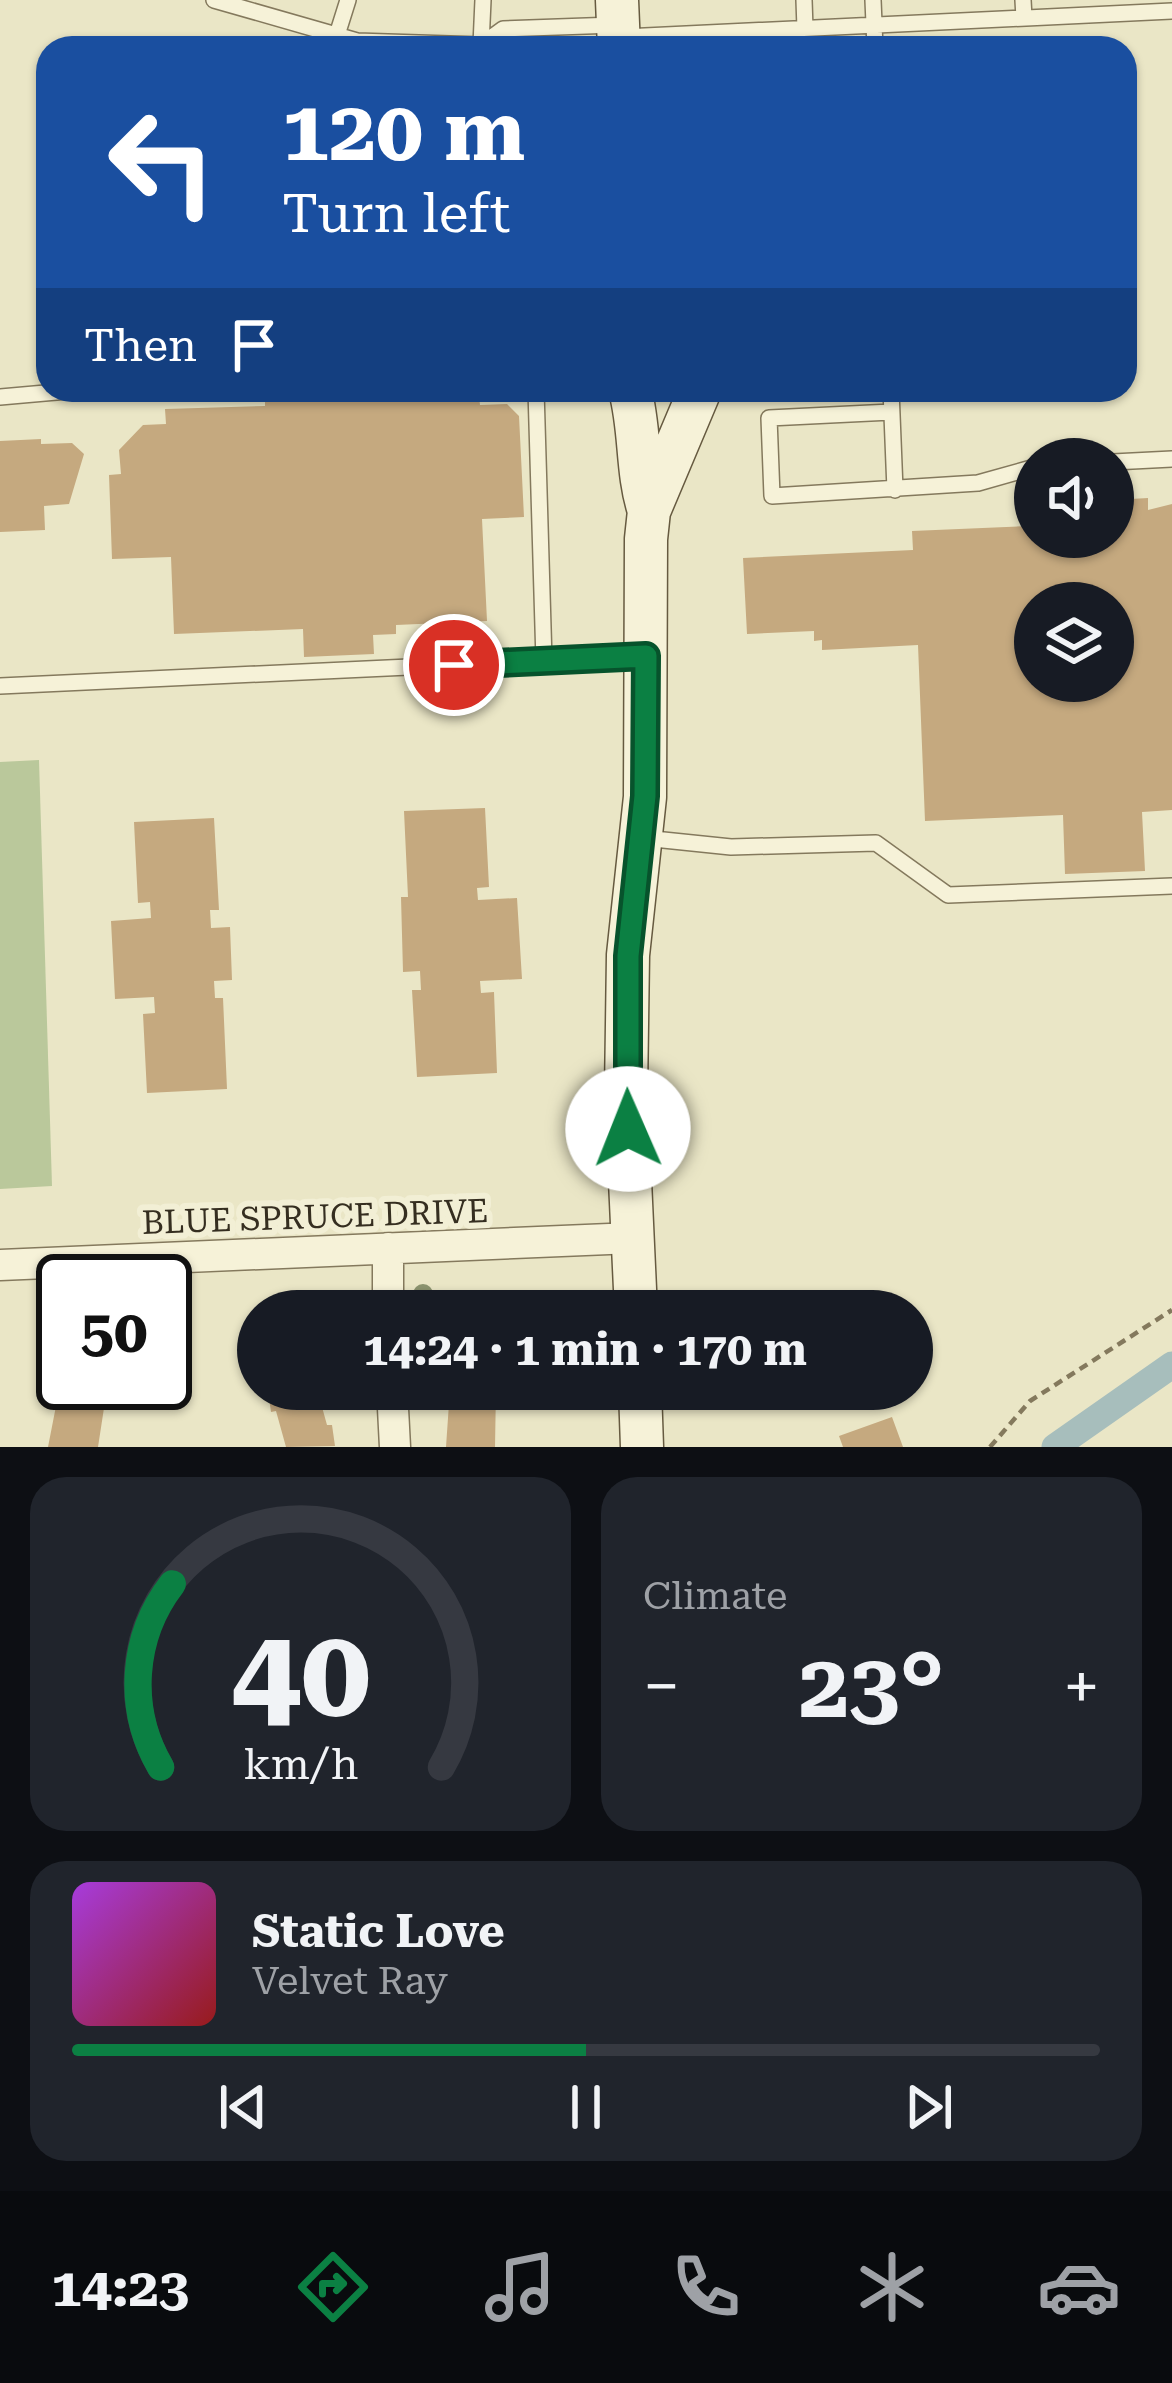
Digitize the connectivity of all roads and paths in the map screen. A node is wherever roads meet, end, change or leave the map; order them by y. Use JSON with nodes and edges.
{"nodes":[{"id":1,"x":214,"y":0,"type":"edge"},
{"id":2,"x":348,"y":0,"type":"edge"},
{"id":3,"x":483,"y":0,"type":"edge"},
{"id":4,"x":804,"y":0,"type":"edge"},
{"id":5,"x":873,"y":0,"type":"edge"},
{"id":6,"x":1023,"y":0,"type":"edge"},
{"id":7,"x":1113,"y":7,"type":"edge"},
{"id":8,"x":1172,"y":11,"type":"edge"},
{"id":9,"x":1024,"y":18,"type":"junction"},
{"id":10,"x":874,"y":26,"type":"junction"},
{"id":11,"x":618,"y":28,"type":"edge"},
{"id":12,"x":806,"y":29,"type":"junction"},
{"id":13,"x":337,"y":35,"type":"junction"},
{"id":14,"x":341,"y":36,"type":"edge"},
{"id":15,"x":484,"y":36,"type":"edge"},
{"id":16,"x":495,"y":36,"type":"edge"},
{"id":17,"x":874,"y":36,"type":"edge"},
{"id":18,"x":36,"y":394,"type":"edge"},
{"id":19,"x":0,"y":397,"type":"edge"},
{"id":20,"x":536,"y":402,"type":"edge"},
{"id":21,"x":632,"y":402,"type":"edge"},
{"id":22,"x":695,"y":402,"type":"edge"},
{"id":23,"x":891,"y":402,"type":"edge"},
{"id":24,"x":892,"y":412,"type":"junction"},
{"id":25,"x":1172,"y":459,"type":"edge"},
{"id":26,"x":1134,"y":461,"type":"edge"},
{"id":27,"x":1014,"y":473,"type":"edge"},
{"id":28,"x":895,"y":490,"type":"junction"},
{"id":29,"x":649,"y":512,"type":"junction"},
{"id":30,"x":646,"y":656,"type":"junction"},
{"id":31,"x":544,"y":661,"type":"junction"},
{"id":32,"x":0,"y":686,"type":"edge"},
{"id":33,"x":641,"y":838,"type":"junction"},
{"id":34,"x":1172,"y":886,"type":"edge"},
{"id":35,"x":633,"y":1238,"type":"junction"},
{"id":36,"x":388,"y":1249,"type":"junction"},
{"id":37,"x":0,"y":1264,"type":"edge"},
{"id":38,"x":388,"y":1290,"type":"edge"},
{"id":39,"x":635,"y":1290,"type":"edge"},
{"id":40,"x":1172,"y":1310,"type":"edge"},
{"id":41,"x":393,"y":1410,"type":"edge"},
{"id":42,"x":641,"y":1410,"type":"edge"},
{"id":43,"x":395,"y":1447,"type":"edge"},
{"id":44,"x":642,"y":1447,"type":"edge"},
{"id":45,"x":990,"y":1447,"type":"edge"}],
"edges":[{"from":1,"to":13,"type":"lane"},
{"from":2,"to":13,"type":"lane"},
{"from":3,"to":15,"type":"lane"},
{"from":4,"to":12,"type":"lane"},
{"from":5,"to":10,"type":"lane"},
{"from":6,"to":9,"type":"lane"},
{"from":7,"to":8,"type":"lane"},
{"from":7,"to":9,"type":"lane"},
{"from":9,"to":10,"type":"lane"},
{"from":10,"to":12,"type":"lane"},
{"from":10,"to":17,"type":"lane"},
{"from":11,"to":12,"type":"lane"},
{"from":11,"to":16,"type":"lane"},
{"from":13,"to":14,"type":"lane"},
{"from":18,"to":19,"type":"lane"},
{"from":20,"to":31,"type":"lane"},
{"from":21,"to":29,"type":"main road"},
{"from":22,"to":29,"type":"main road"},
{"from":23,"to":24,"type":"lane"},
{"from":24,"to":28,"type":"lane"},
{"from":24,"to":28,"type":"lane"},
{"from":25,"to":26,"type":"lane"},
{"from":27,"to":28,"type":"lane"},
{"from":29,"to":30,"type":"main road"},
{"from":30,"to":31,"type":"lane"},
{"from":30,"to":33,"type":"main road"},
{"from":31,"to":32,"type":"lane"},
{"from":33,"to":34,"type":"lane"},
{"from":33,"to":35,"type":"main road"},
{"from":35,"to":36,"type":"street","name":"BLUE SPRUCE DRIVE"},
{"from":35,"to":39,"type":"main road"},
{"from":36,"to":37,"type":"street","name":"BLUE SPRUCE DRIVE"},
{"from":36,"to":38,"type":"street"},
{"from":40,"to":45,"type":"path"},
{"from":41,"to":43,"type":"street"},
{"from":42,"to":44,"type":"main road"}]}
